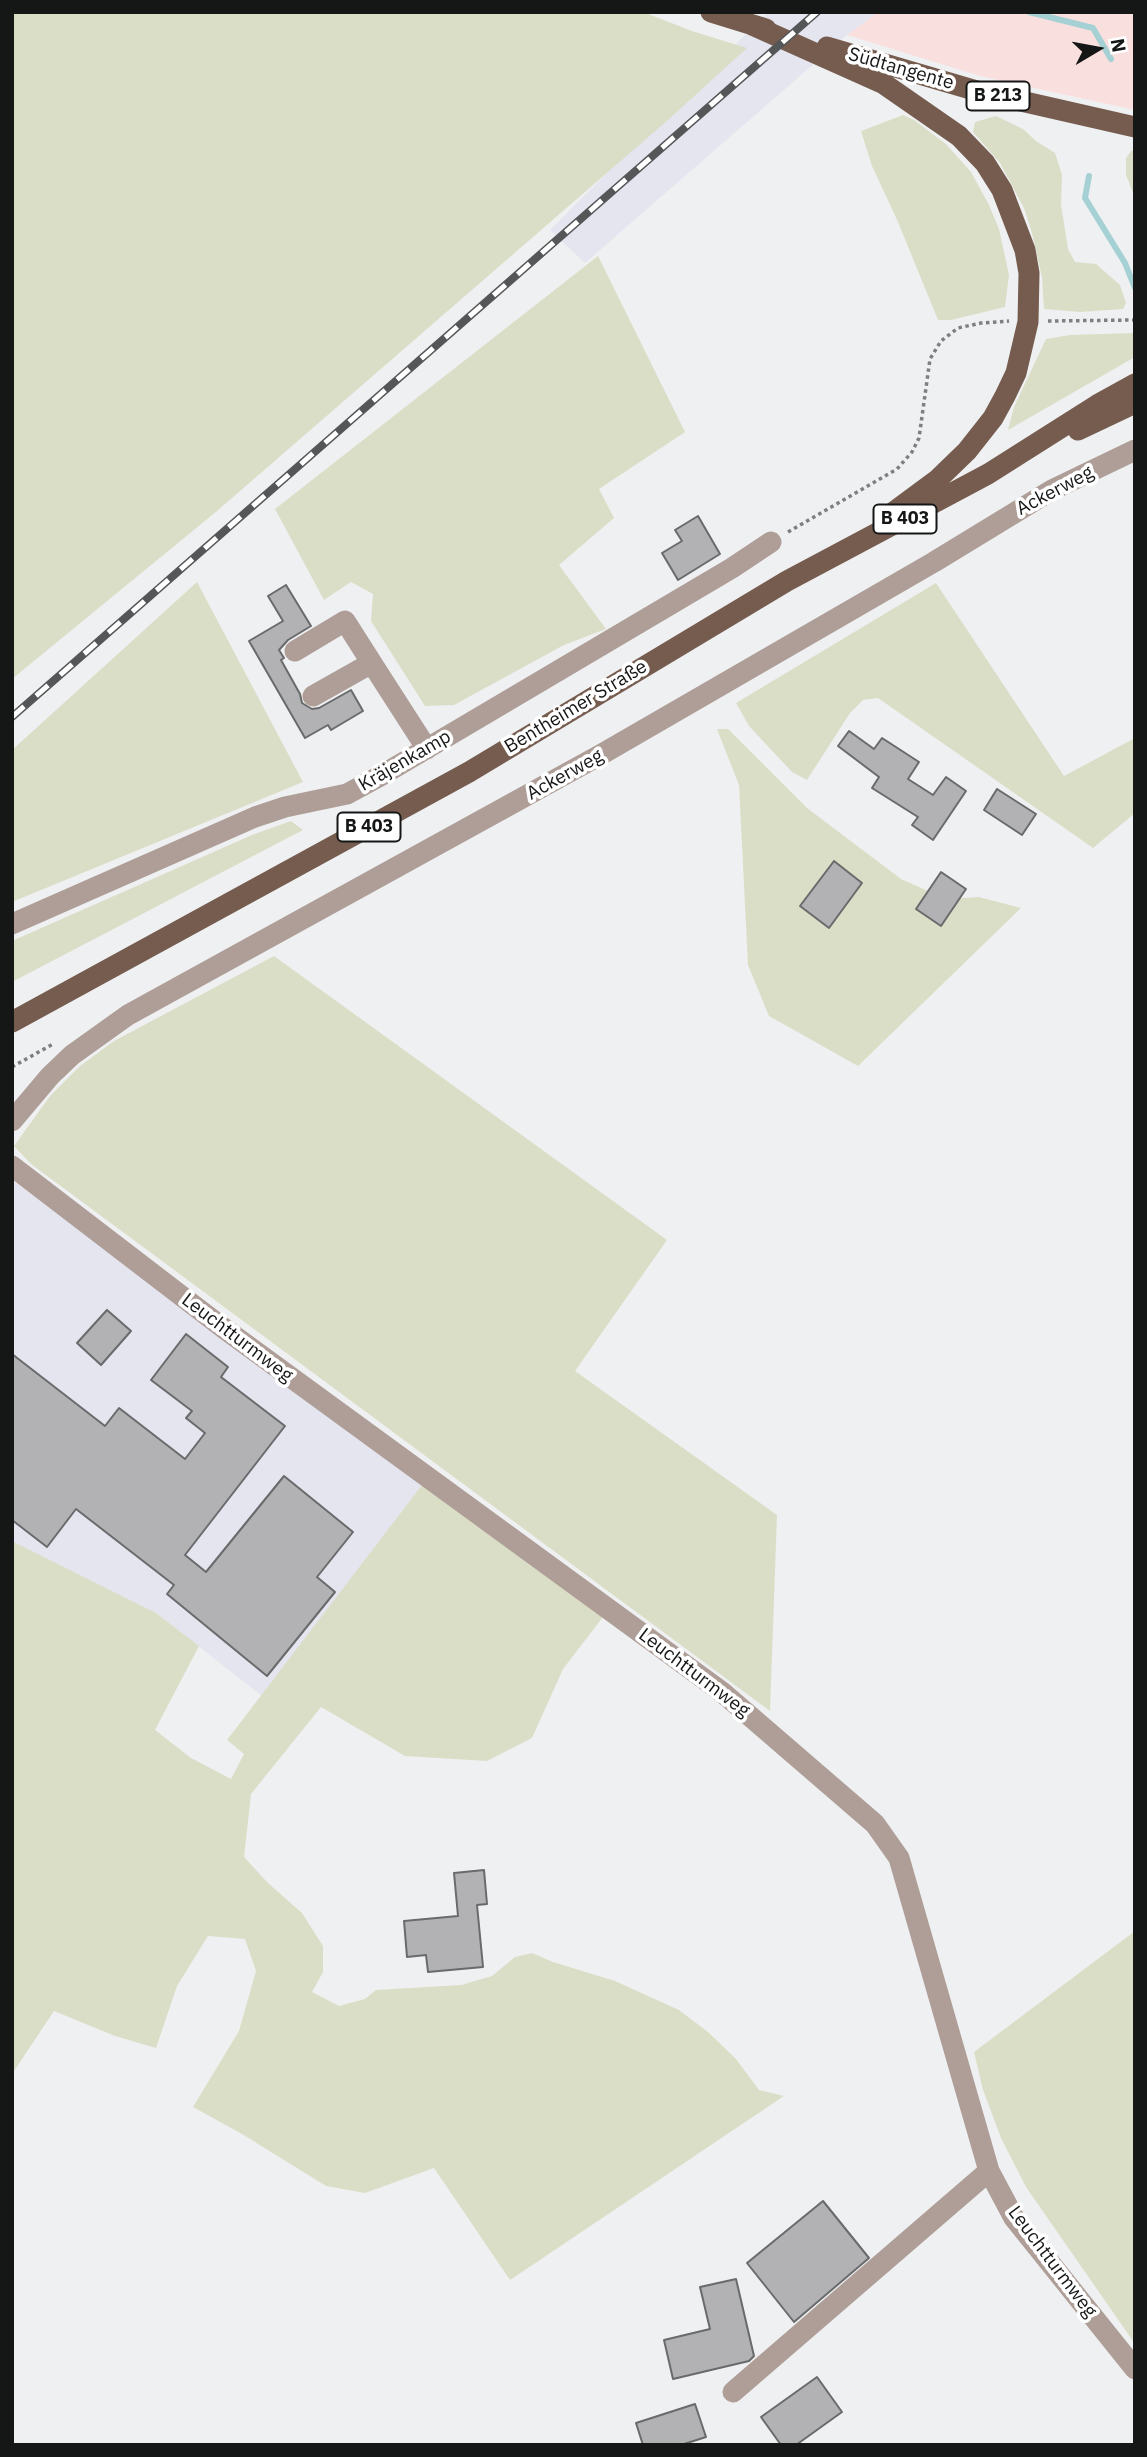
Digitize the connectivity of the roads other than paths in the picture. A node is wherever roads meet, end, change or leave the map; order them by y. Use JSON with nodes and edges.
{"nodes":[{"id":1,"x":711,"y":12,"type":"edge"},
{"id":2,"x":859,"y":65,"type":"junction"},
{"id":3,"x":1135,"y":127,"type":"edge"},
{"id":4,"x":1135,"y":384,"type":"edge"},
{"id":5,"x":1135,"y":403,"type":"edge"},
{"id":6,"x":1135,"y":450,"type":"edge"},
{"id":7,"x":988,"y":474,"type":"junction"},
{"id":8,"x":771,"y":542,"type":"road end"},
{"id":9,"x":821,"y":564,"type":"junction"},
{"id":10,"x":295,"y":651,"type":"dead end"},
{"id":11,"x":373,"y":665,"type":"junction"},
{"id":12,"x":313,"y":696,"type":"dead end"},
{"id":13,"x":427,"y":749,"type":"junction"},
{"id":14,"x":12,"y":924,"type":"edge"},
{"id":15,"x":12,"y":1022,"type":"edge"},
{"id":16,"x":12,"y":1121,"type":"edge"},
{"id":17,"x":12,"y":1166,"type":"edge"},
{"id":18,"x":989,"y":2171,"type":"junction"},
{"id":19,"x":1135,"y":2369,"type":"edge"},
{"id":20,"x":733,"y":2392,"type":"dead end"}],
"edges":[{"from":1,"to":2,"type":"main road"},
{"from":2,"to":3,"type":"main road","name":"Südtangente","number":"B 213"},
{"from":2,"to":9,"type":"main road"},
{"from":4,"to":7,"type":"main road","name":"Bentheimer Straße","number":"B 403"},
{"from":5,"to":7,"type":"main road"},
{"from":6,"to":16,"type":"street","name":"Ackerweg"},
{"from":7,"to":9,"type":"main road","name":"Bentheimer Straße","number":"B 403"},
{"from":8,"to":13,"type":"street","name":"Kräjenkamp"},
{"from":9,"to":15,"type":"main road","name":"Bentheimer Straße","number":"B 403"},
{"from":10,"to":11,"type":"street"},
{"from":11,"to":12,"type":"street"},
{"from":11,"to":13,"type":"street"},
{"from":13,"to":14,"type":"street","name":"Kräjenkamp"},
{"from":17,"to":18,"type":"street","name":"Leuchtturmweg"},
{"from":18,"to":19,"type":"street","name":"Leuchtturmweg"},
{"from":18,"to":20,"type":"street"}]}
